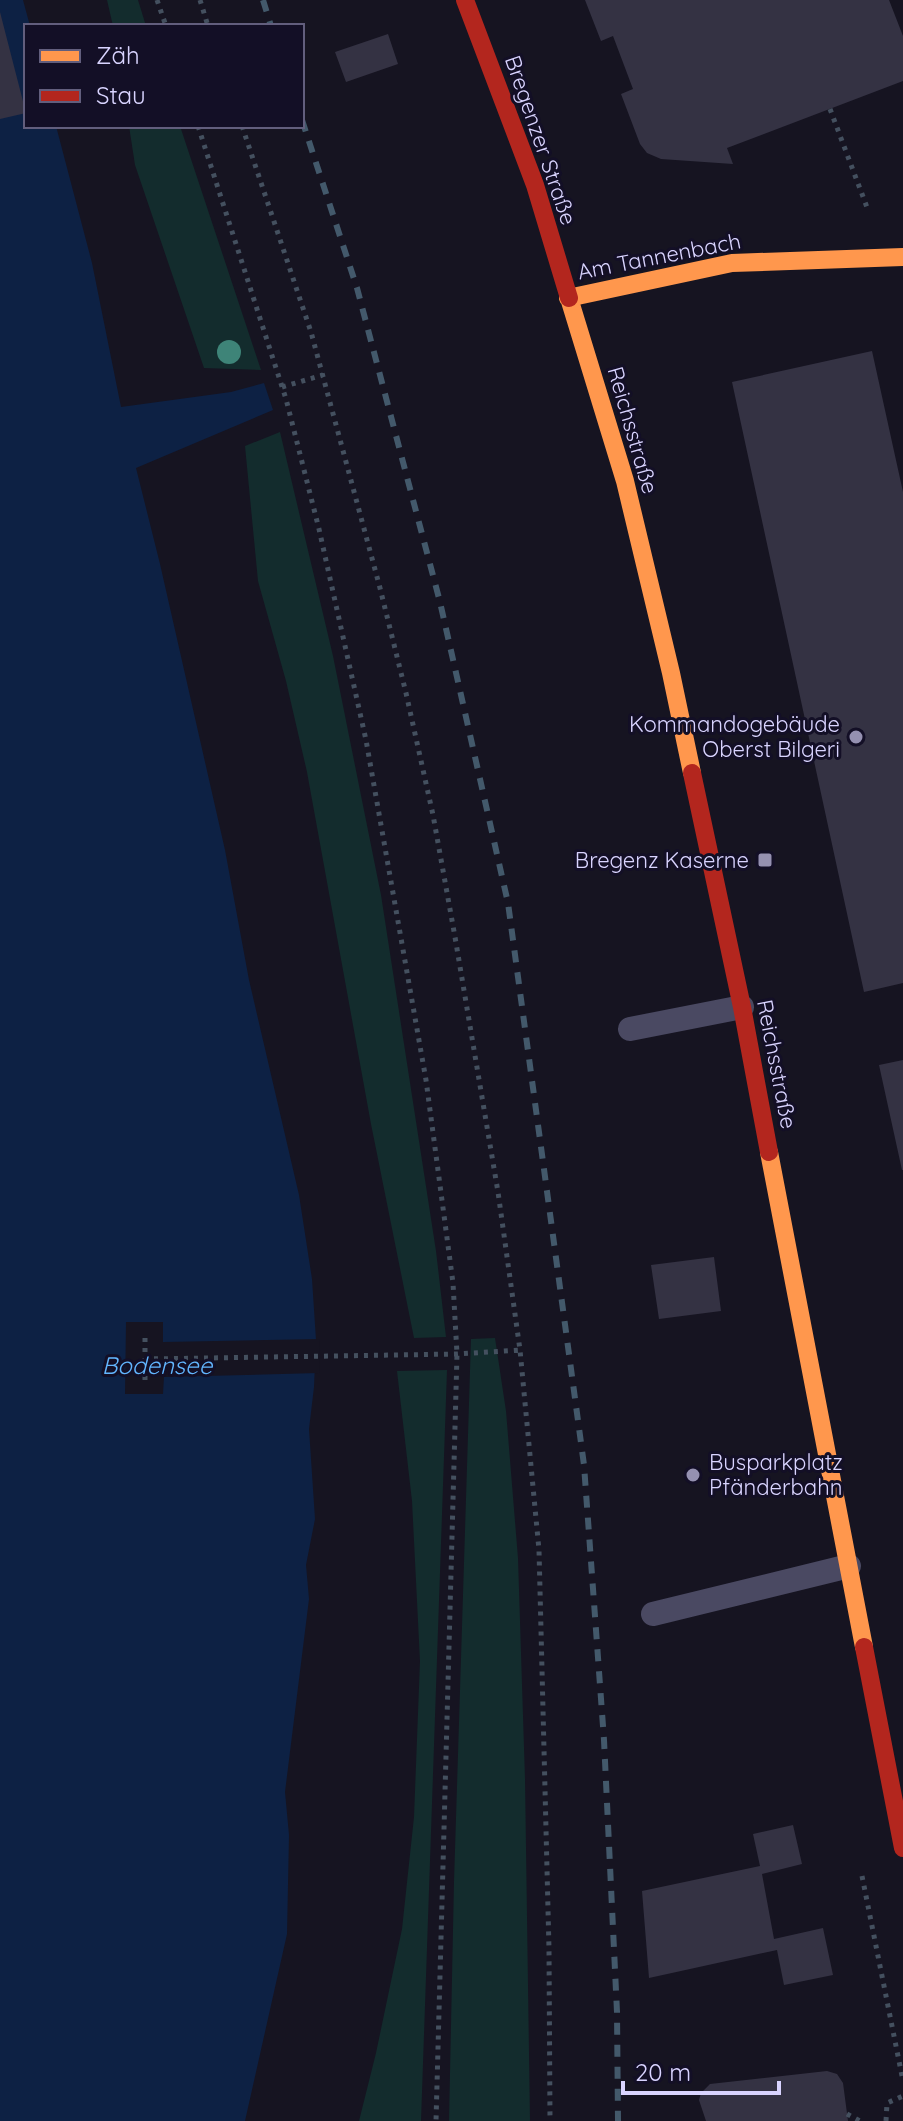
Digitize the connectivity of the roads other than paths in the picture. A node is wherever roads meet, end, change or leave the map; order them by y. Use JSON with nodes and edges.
{"nodes":[{"id":1,"x":465,"y":0,"type":"edge"},
{"id":2,"x":903,"y":257,"type":"edge"},
{"id":3,"x":568,"y":298,"type":"junction"},
{"id":4,"x":742,"y":1007,"type":"junction"},
{"id":5,"x":630,"y":1029,"type":"dead end"},
{"id":6,"x":849,"y":1566,"type":"junction"},
{"id":7,"x":653,"y":1614,"type":"dead end"},
{"id":8,"x":903,"y":1848,"type":"edge"}],
"edges":[{"from":1,"to":3,"type":"main road","name":"Bregenzer Straße"},
{"from":2,"to":3,"type":"main road","name":"Am Tannenbach"},
{"from":3,"to":4,"type":"main road","name":"Reichsstraße"},
{"from":4,"to":5,"type":"lane"},
{"from":4,"to":6,"type":"main road","name":"Reichsstraße"},
{"from":6,"to":7,"type":"lane"},
{"from":6,"to":8,"type":"main road","name":"Reichsstraße"}]}
